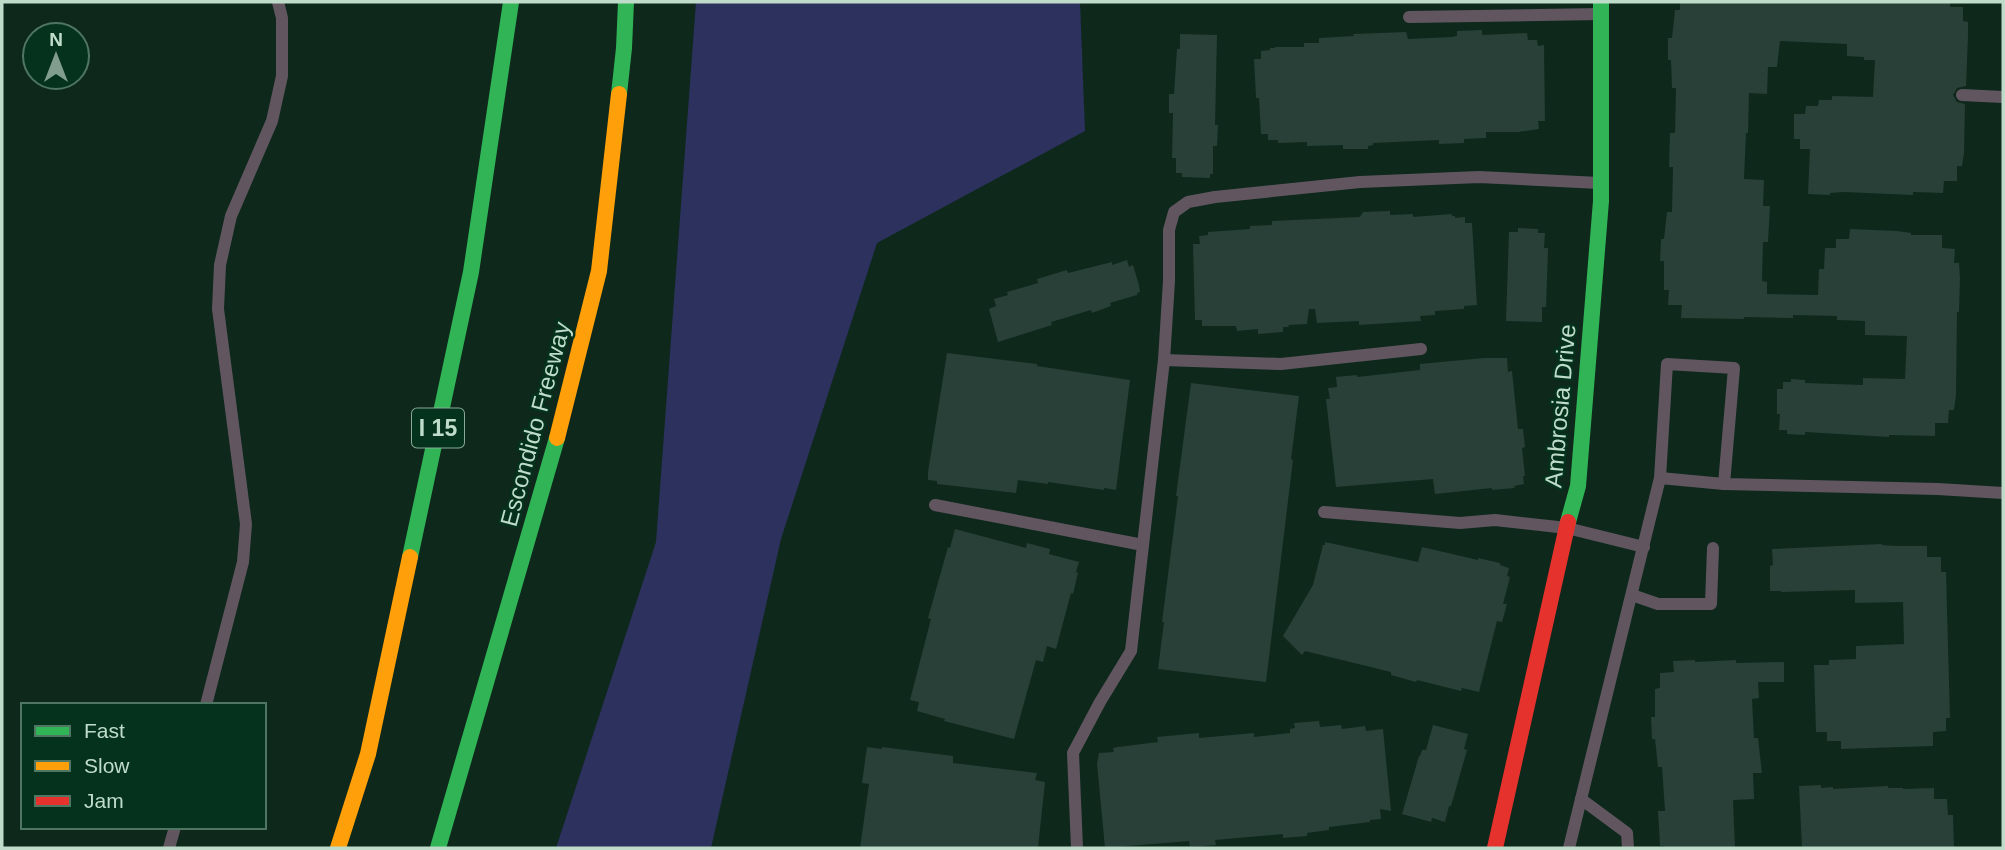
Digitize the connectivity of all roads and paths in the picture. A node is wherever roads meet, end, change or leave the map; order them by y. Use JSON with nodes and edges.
{"nodes":[{"id":1,"x":278,"y":2,"type":"edge"},
{"id":2,"x":511,"y":2,"type":"edge"},
{"id":3,"x":626,"y":2,"type":"edge"},
{"id":4,"x":1601,"y":8,"type":"edge"},
{"id":5,"x":1409,"y":17,"type":"dead end"},
{"id":6,"x":1962,"y":95,"type":"dead end"},
{"id":7,"x":2003,"y":97,"type":"edge"},
{"id":8,"x":1601,"y":183,"type":"junction"},
{"id":9,"x":1421,"y":349,"type":"dead end"},
{"id":10,"x":1164,"y":360,"type":"junction"},
{"id":11,"x":1660,"y":478,"type":"junction"},
{"id":12,"x":1724,"y":484,"type":"junction"},
{"id":13,"x":2003,"y":493,"type":"edge"},
{"id":14,"x":935,"y":505,"type":"dead end"},
{"id":15,"x":1324,"y":512,"type":"dead end"},
{"id":16,"x":1567,"y":528,"type":"junction"},
{"id":17,"x":1143,"y":545,"type":"junction"},
{"id":18,"x":1644,"y":547,"type":"junction"},
{"id":19,"x":1713,"y":548,"type":"dead end"},
{"id":20,"x":1632,"y":595,"type":"junction"},
{"id":21,"x":207,"y":703,"type":"edge"},
{"id":22,"x":1581,"y":799,"type":"junction"},
{"id":23,"x":174,"y":829,"type":"edge"},
{"id":24,"x":169,"y":848,"type":"edge"},
{"id":25,"x":338,"y":848,"type":"edge"},
{"id":26,"x":438,"y":848,"type":"edge"},
{"id":27,"x":1077,"y":848,"type":"edge"},
{"id":28,"x":1495,"y":848,"type":"edge"},
{"id":29,"x":1569,"y":848,"type":"edge"},
{"id":30,"x":1628,"y":848,"type":"edge"}],
"edges":[{"from":1,"to":21,"type":"lane"},
{"from":2,"to":25,"type":"main road","number":"I 15"},
{"from":3,"to":26,"type":"main road","name":"Escondido Freeway"},
{"from":4,"to":5,"type":"lane"},
{"from":4,"to":8,"type":"main road","name":"Ambrosia Drive"},
{"from":6,"to":7,"type":"lane"},
{"from":8,"to":10,"type":"lane"},
{"from":8,"to":16,"type":"main road","name":"Ambrosia Drive"},
{"from":9,"to":10,"type":"lane"},
{"from":10,"to":17,"type":"lane"},
{"from":11,"to":12,"type":"lane"},
{"from":11,"to":12,"type":"lane"},
{"from":11,"to":18,"type":"lane"},
{"from":12,"to":13,"type":"lane"},
{"from":14,"to":17,"type":"lane"},
{"from":15,"to":16,"type":"lane"},
{"from":16,"to":18,"type":"lane"},
{"from":16,"to":28,"type":"main road","name":"Ambrosia Drive"},
{"from":17,"to":27,"type":"lane"},
{"from":18,"to":20,"type":"lane"},
{"from":19,"to":20,"type":"lane"},
{"from":20,"to":22,"type":"lane"},
{"from":22,"to":29,"type":"lane"},
{"from":22,"to":30,"type":"lane"},
{"from":23,"to":24,"type":"lane"}]}
